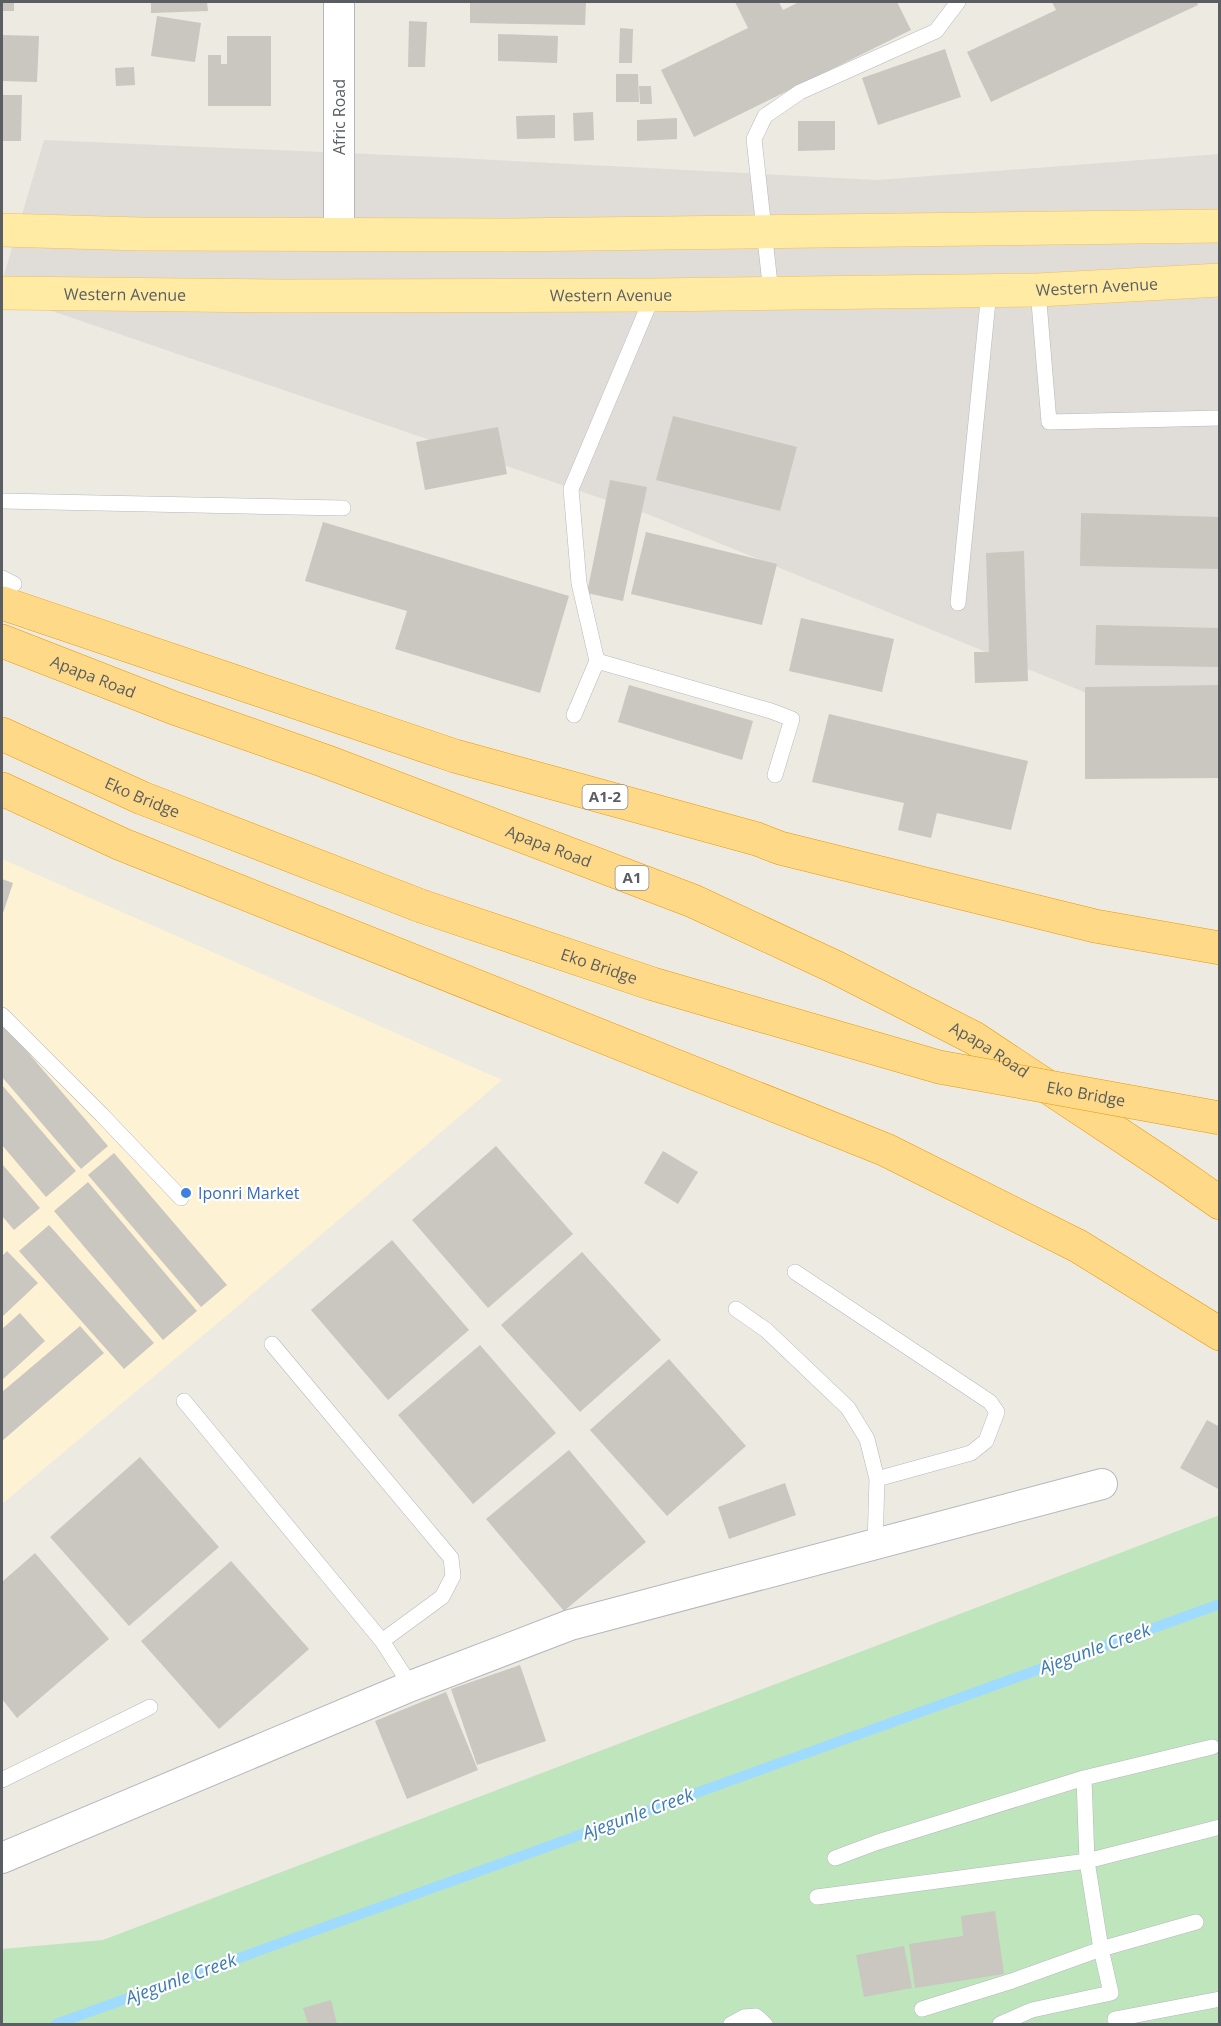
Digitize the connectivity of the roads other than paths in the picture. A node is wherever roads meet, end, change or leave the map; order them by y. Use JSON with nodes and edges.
{"nodes":[{"id":1,"x":339,"y":2,"type":"edge"},
{"id":2,"x":958,"y":2,"type":"edge"},
{"id":3,"x":1220,"y":226,"type":"edge"},
{"id":4,"x":2,"y":230,"type":"edge"},
{"id":5,"x":765,"y":232,"type":"junction"},
{"id":6,"x":339,"y":233,"type":"junction"},
{"id":7,"x":1220,"y":280,"type":"edge"},
{"id":8,"x":1038,"y":290,"type":"junction"},
{"id":9,"x":989,"y":291,"type":"junction"},
{"id":10,"x":771,"y":293,"type":"junction"},
{"id":11,"x":653,"y":295,"type":"junction"},
{"id":12,"x":4,"y":297,"type":"edge"},
{"id":13,"x":1220,"y":418,"type":"edge"},
{"id":14,"x":2,"y":501,"type":"edge"},
{"id":15,"x":343,"y":508,"type":"dead end"},
{"id":16,"x":6,"y":588,"type":"edge"},
{"id":17,"x":958,"y":603,"type":"dead end"},
{"id":18,"x":2,"y":641,"type":"edge"},
{"id":19,"x":597,"y":661,"type":"junction"},
{"id":20,"x":574,"y":715,"type":"dead end"},
{"id":21,"x":2,"y":734,"type":"edge"},
{"id":22,"x":776,"y":775,"type":"dead end"},
{"id":23,"x":2,"y":789,"type":"edge"},
{"id":24,"x":1220,"y":948,"type":"edge"},
{"id":25,"x":2,"y":1015,"type":"edge"},
{"id":26,"x":1220,"y":1118,"type":"edge"},
{"id":27,"x":181,"y":1198,"type":"dead end"},
{"id":28,"x":1220,"y":1203,"type":"edge"},
{"id":29,"x":795,"y":1272,"type":"dead end"},
{"id":30,"x":736,"y":1309,"type":"dead end"},
{"id":31,"x":1220,"y":1334,"type":"edge"},
{"id":32,"x":272,"y":1344,"type":"dead end"},
{"id":33,"x":184,"y":1401,"type":"dead end"},
{"id":34,"x":877,"y":1479,"type":"junction"},
{"id":35,"x":1102,"y":1484,"type":"dead end"},
{"id":36,"x":875,"y":1545,"type":"junction"},
{"id":37,"x":382,"y":1641,"type":"junction"},
{"id":38,"x":411,"y":1686,"type":"junction"},
{"id":39,"x":150,"y":1707,"type":"dead end"},
{"id":40,"x":1212,"y":1747,"type":"dead end"},
{"id":41,"x":1084,"y":1778,"type":"junction"},
{"id":42,"x":2,"y":1780,"type":"edge"},
{"id":43,"x":1220,"y":1827,"type":"edge"},
{"id":44,"x":2,"y":1858,"type":"edge"},
{"id":45,"x":835,"y":1858,"type":"dead end"},
{"id":46,"x":1087,"y":1861,"type":"junction"},
{"id":47,"x":817,"y":1897,"type":"dead end"},
{"id":48,"x":1196,"y":1922,"type":"dead end"},
{"id":49,"x":1101,"y":1949,"type":"junction"},
{"id":50,"x":1111,"y":1993,"type":"junction"},
{"id":51,"x":1220,"y":1999,"type":"edge"},
{"id":52,"x":922,"y":2009,"type":"dead end"},
{"id":53,"x":1034,"y":2017,"type":"edge"},
{"id":54,"x":1115,"y":2022,"type":"edge"},
{"id":55,"x":731,"y":2025,"type":"edge"},
{"id":56,"x":765,"y":2025,"type":"edge"},
{"id":57,"x":1000,"y":2025,"type":"edge"}],
"edges":[{"from":1,"to":6,"type":"street","name":"Afric Road"},
{"from":2,"to":5,"type":"lane"},
{"from":3,"to":5,"type":"main road"},
{"from":4,"to":6,"type":"main road"},
{"from":5,"to":6,"type":"main road"},
{"from":5,"to":10,"type":"lane"},
{"from":7,"to":8,"type":"main road","name":"Western Avenue"},
{"from":8,"to":9,"type":"main road","name":"Western Avenue"},
{"from":8,"to":13,"type":"lane"},
{"from":9,"to":10,"type":"main road","name":"Western Avenue"},
{"from":9,"to":17,"type":"lane"},
{"from":10,"to":11,"type":"main road","name":"Western Avenue"},
{"from":11,"to":12,"type":"main road","name":"Western Avenue"},
{"from":11,"to":19,"type":"lane"},
{"from":14,"to":15,"type":"lane"},
{"from":16,"to":24,"type":"highway","number":"A1-2"},
{"from":18,"to":28,"type":"highway","name":"Apapa Road","number":"A1","bridge":true},
{"from":19,"to":20,"type":"lane"},
{"from":19,"to":22,"type":"lane"},
{"from":21,"to":26,"type":"highway","name":"Eko Bridge","bridge":true},
{"from":23,"to":31,"type":"highway"},
{"from":25,"to":27,"type":"lane"},
{"from":29,"to":34,"type":"lane"},
{"from":30,"to":34,"type":"lane"},
{"from":32,"to":37,"type":"lane"},
{"from":33,"to":37,"type":"lane"},
{"from":34,"to":36,"type":"lane"},
{"from":35,"to":36,"type":"street"},
{"from":36,"to":38,"type":"street"},
{"from":37,"to":38,"type":"lane"},
{"from":38,"to":44,"type":"street"},
{"from":39,"to":42,"type":"lane"},
{"from":40,"to":41,"type":"lane"},
{"from":41,"to":45,"type":"lane"},
{"from":41,"to":46,"type":"lane"},
{"from":43,"to":46,"type":"lane"},
{"from":46,"to":47,"type":"lane"},
{"from":46,"to":49,"type":"lane"},
{"from":48,"to":49,"type":"lane"},
{"from":49,"to":50,"type":"lane"},
{"from":49,"to":52,"type":"lane"},
{"from":50,"to":53,"type":"lane"},
{"from":50,"to":54,"type":"lane"},
{"from":51,"to":54,"type":"lane"},
{"from":53,"to":57,"type":"lane"},
{"from":55,"to":56,"type":"lane"}]}
